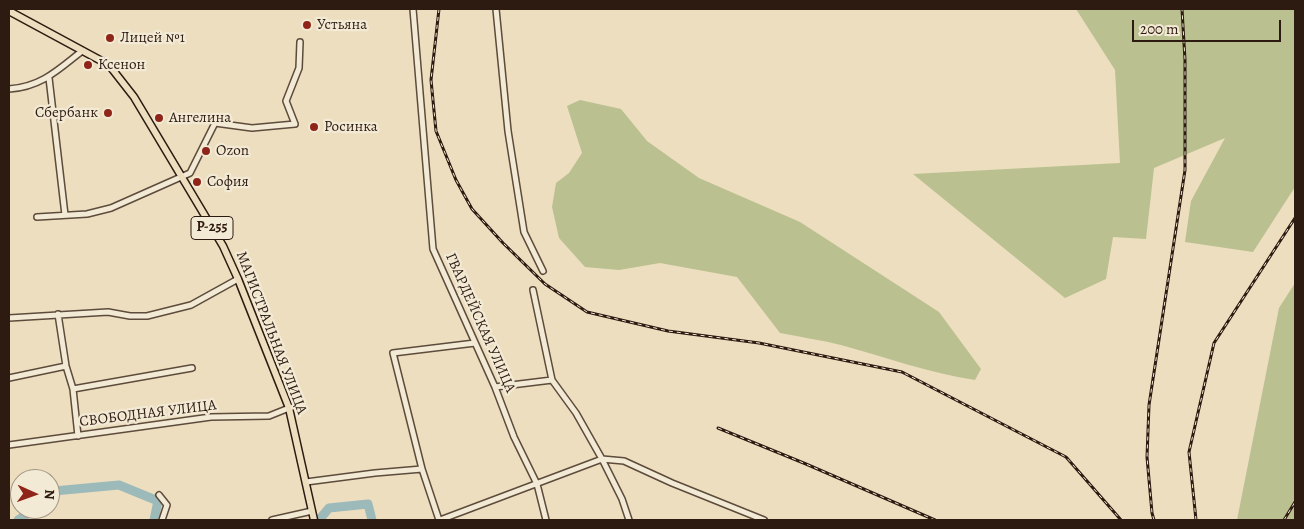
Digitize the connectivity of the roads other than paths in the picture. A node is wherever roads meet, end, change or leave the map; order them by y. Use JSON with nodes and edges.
{"nodes":[{"id":1,"x":413,"y":9,"type":"edge"},
{"id":2,"x":496,"y":9,"type":"edge"},
{"id":3,"x":9,"y":11,"type":"edge"},
{"id":4,"x":300,"y":42,"type":"dead end"},
{"id":5,"x":82,"y":51,"type":"junction"},
{"id":6,"x":49,"y":78,"type":"junction"},
{"id":7,"x":9,"y":89,"type":"edge"},
{"id":8,"x":182,"y":177,"type":"junction"},
{"id":9,"x":65,"y":215,"type":"junction"},
{"id":10,"x":37,"y":217,"type":"dead end"},
{"id":11,"x":543,"y":271,"type":"dead end"},
{"id":12,"x":238,"y":279,"type":"junction"},
{"id":13,"x":534,"y":290,"type":"dead end"},
{"id":14,"x":58,"y":314,"type":"junction"},
{"id":15,"x":9,"y":318,"type":"edge"},
{"id":16,"x":475,"y":343,"type":"junction"},
{"id":17,"x":66,"y":366,"type":"junction"},
{"id":18,"x":192,"y":368,"type":"dead end"},
{"id":19,"x":9,"y":378,"type":"edge"},
{"id":20,"x":552,"y":380,"type":"junction"},
{"id":21,"x":495,"y":387,"type":"junction"},
{"id":22,"x":73,"y":388,"type":"junction"},
{"id":23,"x":290,"y":408,"type":"junction"},
{"id":24,"x":78,"y":436,"type":"junction"},
{"id":25,"x":9,"y":445,"type":"edge"},
{"id":26,"x":602,"y":459,"type":"junction"},
{"id":27,"x":422,"y":469,"type":"junction"},
{"id":28,"x":306,"y":482,"type":"junction"},
{"id":29,"x":537,"y":484,"type":"junction"},
{"id":30,"x":159,"y":495,"type":"dead end"},
{"id":31,"x":313,"y":515,"type":"edge"},
{"id":32,"x":162,"y":520,"type":"edge"},
{"id":33,"x":272,"y":520,"type":"edge"},
{"id":34,"x":440,"y":520,"type":"edge"},
{"id":35,"x":546,"y":520,"type":"edge"},
{"id":36,"x":629,"y":520,"type":"edge"},
{"id":37,"x":760,"y":520,"type":"edge"}],
"edges":[{"from":1,"to":16,"type":"street","name":"ГВАРДЕЙСКАЯ УЛИЦА"},
{"from":2,"to":11,"type":"street"},
{"from":3,"to":5,"type":"main road","name":"МАГИСТРАЛЬНАЯ УЛИЦА","number":"Р-255"},
{"from":4,"to":8,"type":"street"},
{"from":5,"to":6,"type":"street"},
{"from":5,"to":8,"type":"main road","name":"МАГИСТРАЛЬНАЯ УЛИЦА","number":"Р-255"},
{"from":6,"to":7,"type":"street"},
{"from":6,"to":9,"type":"street"},
{"from":8,"to":9,"type":"street"},
{"from":8,"to":12,"type":"main road","name":"МАГИСТРАЛЬНАЯ УЛИЦА","number":"Р-255"},
{"from":9,"to":10,"type":"street"},
{"from":12,"to":14,"type":"street"},
{"from":12,"to":23,"type":"main road","name":"МАГИСТРАЛЬНАЯ УЛИЦА","number":"Р-255"},
{"from":13,"to":20,"type":"street"},
{"from":14,"to":15,"type":"street"},
{"from":14,"to":17,"type":"street"},
{"from":16,"to":21,"type":"street","name":"ГВАРДЕЙСКАЯ УЛИЦА"},
{"from":16,"to":27,"type":"street"},
{"from":17,"to":19,"type":"street"},
{"from":17,"to":22,"type":"street"},
{"from":18,"to":22,"type":"street"},
{"from":20,"to":21,"type":"street"},
{"from":20,"to":26,"type":"street"},
{"from":21,"to":29,"type":"street","name":"ГВАРДЕЙСКАЯ УЛИЦА"},
{"from":22,"to":24,"type":"street"},
{"from":23,"to":24,"type":"street","name":"СВОБОДНАЯ УЛИЦА"},
{"from":23,"to":28,"type":"main road","name":"МАГИСТРАЛЬНАЯ УЛИЦА","number":"Р-255"},
{"from":24,"to":25,"type":"street","name":"СВОБОДНАЯ УЛИЦА"},
{"from":26,"to":29,"type":"street"},
{"from":26,"to":36,"type":"street"},
{"from":26,"to":37,"type":"street"},
{"from":27,"to":28,"type":"street"},
{"from":27,"to":34,"type":"street"},
{"from":28,"to":31,"type":"main road","name":"МАГИСТРАЛЬНАЯ УЛИЦА","number":"Р-255"},
{"from":29,"to":34,"type":"street"},
{"from":29,"to":35,"type":"street","name":"ГВАРДЕЙСКАЯ УЛИЦА"},
{"from":30,"to":32,"type":"street"},
{"from":31,"to":33,"type":"street"}]}
